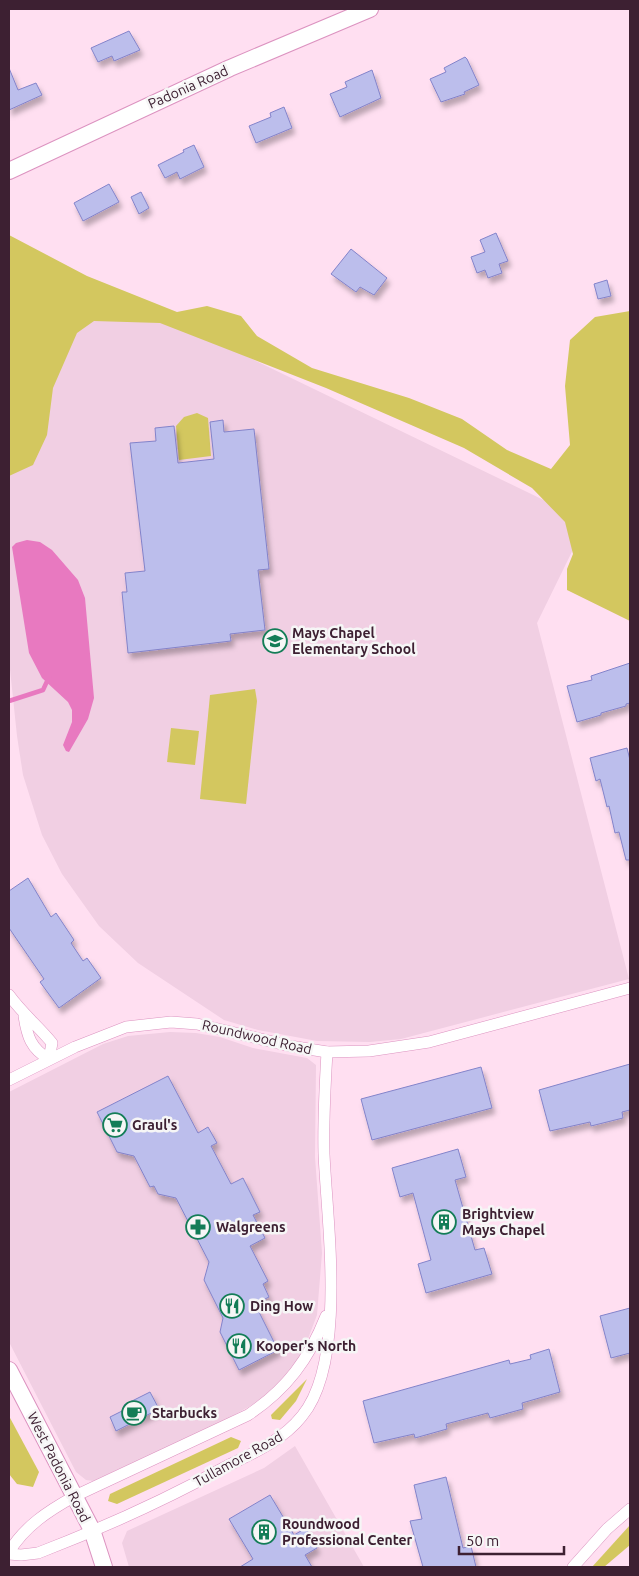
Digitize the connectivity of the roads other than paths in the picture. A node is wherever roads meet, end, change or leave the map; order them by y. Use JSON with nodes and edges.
{"nodes":[{"id":1,"x":370,"y":9,"type":"edge"},
{"id":2,"x":9,"y":171,"type":"edge"},
{"id":3,"x":630,"y":988,"type":"edge"},
{"id":4,"x":9,"y":995,"type":"edge"},
{"id":5,"x":24,"y":1016,"type":"junction"},
{"id":6,"x":327,"y":1052,"type":"junction"},
{"id":7,"x":49,"y":1059,"type":"junction"},
{"id":8,"x":9,"y":1080,"type":"edge"},
{"id":9,"x":330,"y":1307,"type":"junction"},
{"id":10,"x":9,"y":1370,"type":"edge"},
{"id":11,"x":75,"y":1496,"type":"junction"},
{"id":12,"x":630,"y":1509,"type":"edge"},
{"id":13,"x":92,"y":1530,"type":"junction"},
{"id":14,"x":9,"y":1553,"type":"edge"},
{"id":15,"x":104,"y":1567,"type":"edge"},
{"id":16,"x":573,"y":1567,"type":"edge"}],
"edges":[{"from":1,"to":2,"type":"main road","name":"Padonia Road"},
{"from":3,"to":6,"type":"street","name":"Roundwood Road"},
{"from":4,"to":5,"type":"street"},
{"from":5,"to":7,"type":"street"},
{"from":5,"to":7,"type":"street"},
{"from":6,"to":7,"type":"street","name":"Roundwood Road"},
{"from":6,"to":9,"type":"street","name":"Tullamore Road"},
{"from":7,"to":8,"type":"street","name":"Roundwood Road"},
{"from":9,"to":11,"type":"street","name":"Tullamore Road"},
{"from":9,"to":13,"type":"street","name":"Tullamore Road"},
{"from":10,"to":11,"type":"main road","name":"West Padonia Road"},
{"from":11,"to":13,"type":"main road","name":"West Padonia Road"},
{"from":11,"to":14,"type":"street","name":"Tullamore Road"},
{"from":12,"to":16,"type":"street"},
{"from":13,"to":14,"type":"street","name":"Tullamore Road"},
{"from":13,"to":15,"type":"main road","name":"West Padonia Road"}]}
